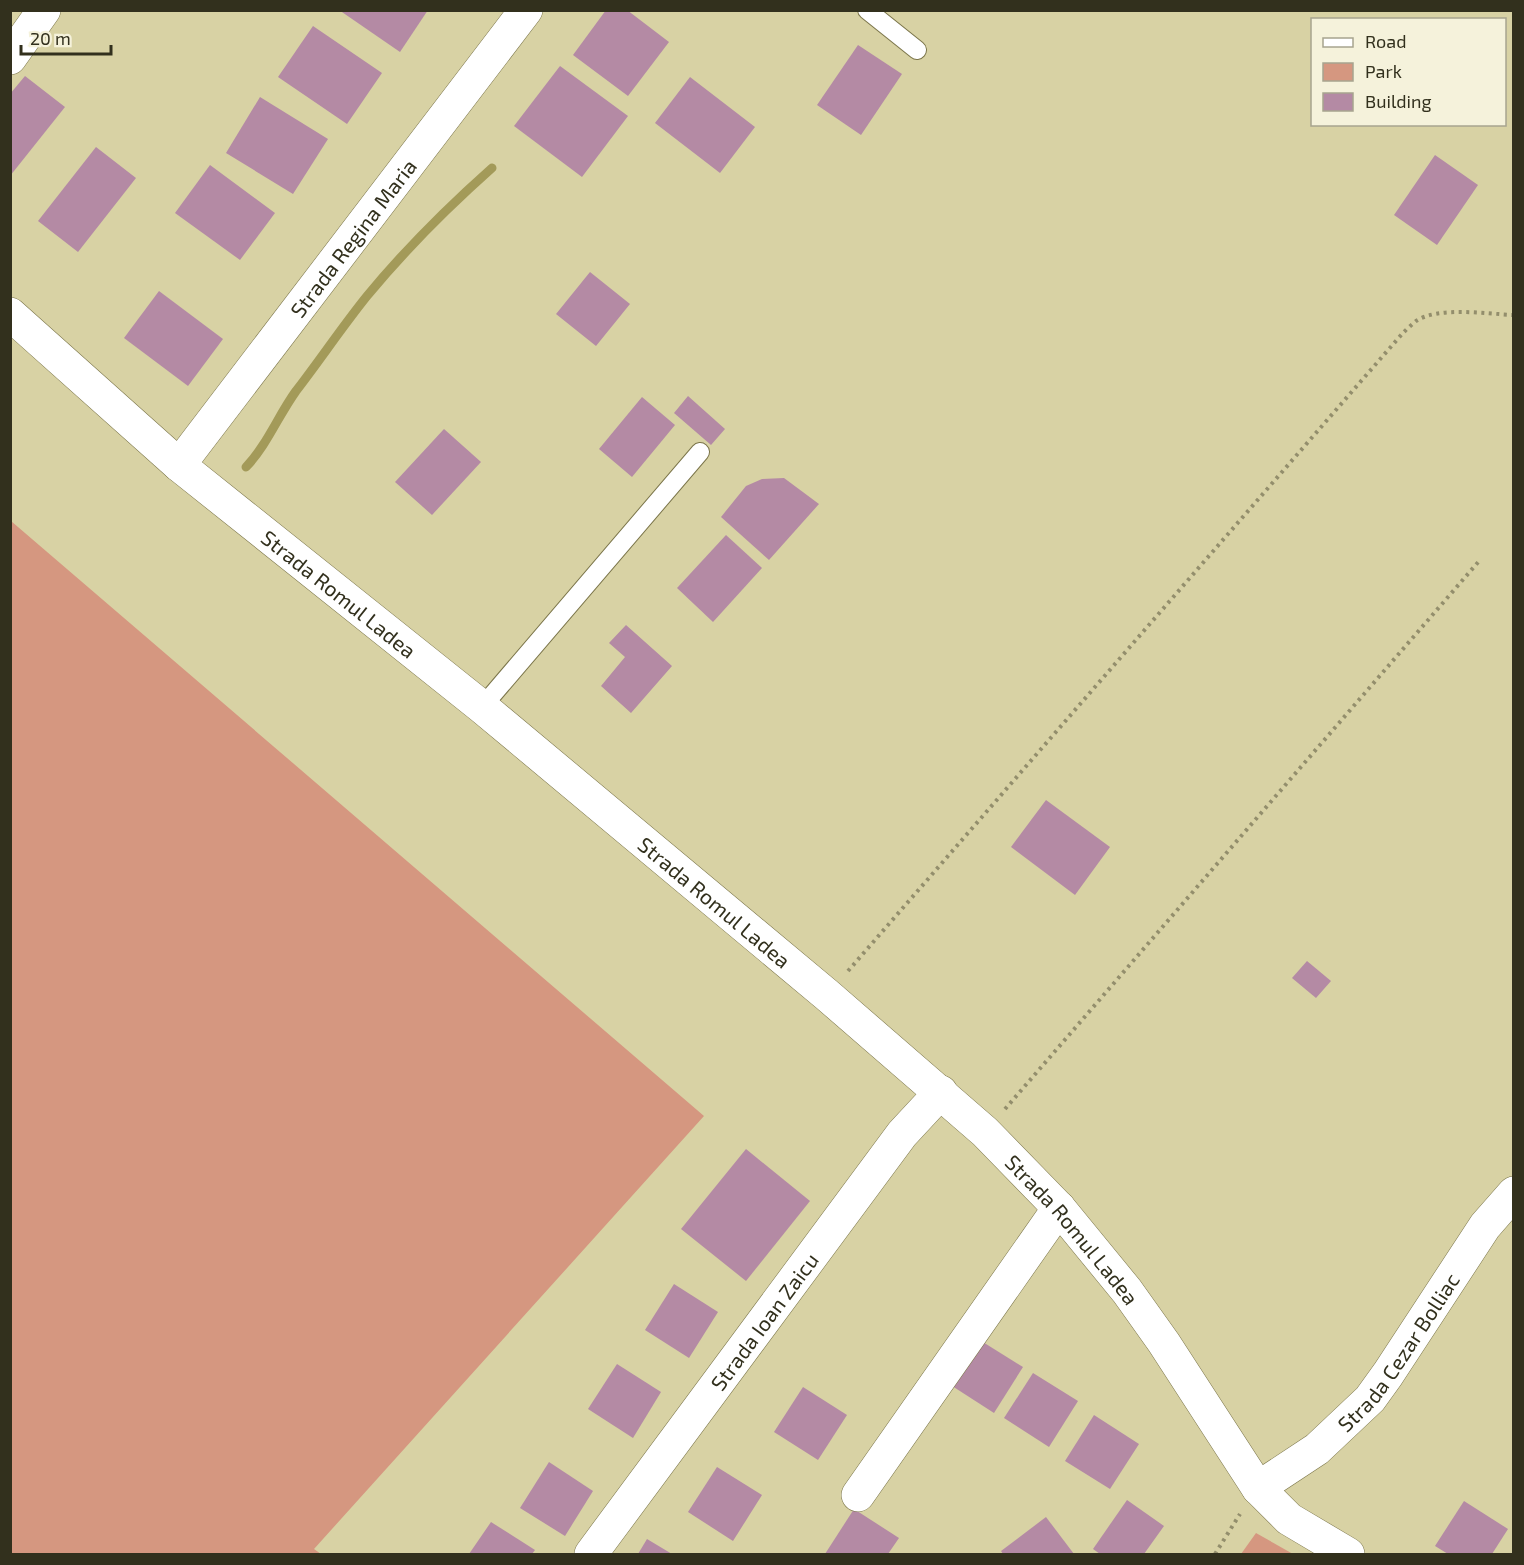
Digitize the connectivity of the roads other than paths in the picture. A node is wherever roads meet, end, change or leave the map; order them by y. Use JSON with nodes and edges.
{"nodes":[{"id":1,"x":44,"y":10,"type":"edge"},
{"id":2,"x":526,"y":10,"type":"edge"},
{"id":3,"x":867,"y":10,"type":"edge"},
{"id":4,"x":917,"y":50,"type":"dead end"},
{"id":5,"x":10,"y":58,"type":"edge"},
{"id":6,"x":10,"y":314,"type":"edge"},
{"id":7,"x":700,"y":452,"type":"dead end"},
{"id":8,"x":180,"y":465,"type":"junction"},
{"id":9,"x":482,"y":706,"type":"junction"},
{"id":10,"x":941,"y":1092,"type":"junction"},
{"id":11,"x":1509,"y":1206,"type":"edge"},
{"id":12,"x":1059,"y":1208,"type":"junction"},
{"id":13,"x":1258,"y":1488,"type":"junction"},
{"id":14,"x":858,"y":1495,"type":"dead end"},
{"id":15,"x":591,"y":1554,"type":"edge"},
{"id":16,"x":1348,"y":1554,"type":"edge"}],
"edges":[{"from":1,"to":5,"type":"street"},
{"from":2,"to":8,"type":"street","name":"Strada Regina Maria"},
{"from":3,"to":4,"type":"lane"},
{"from":6,"to":8,"type":"street","name":"Strada Romul Ladea"},
{"from":7,"to":9,"type":"lane"},
{"from":8,"to":9,"type":"street","name":"Strada Romul Ladea"},
{"from":9,"to":10,"type":"street","name":"Strada Romul Ladea"},
{"from":10,"to":12,"type":"street","name":"Strada Romul Ladea"},
{"from":10,"to":15,"type":"street","name":"Strada Ioan Zaicu"},
{"from":11,"to":13,"type":"street","name":"Strada Cezar Bolliac"},
{"from":12,"to":13,"type":"street","name":"Strada Romul Ladea"},
{"from":12,"to":14,"type":"street"},
{"from":13,"to":16,"type":"street","name":"Strada Romul Ladea"}]}
